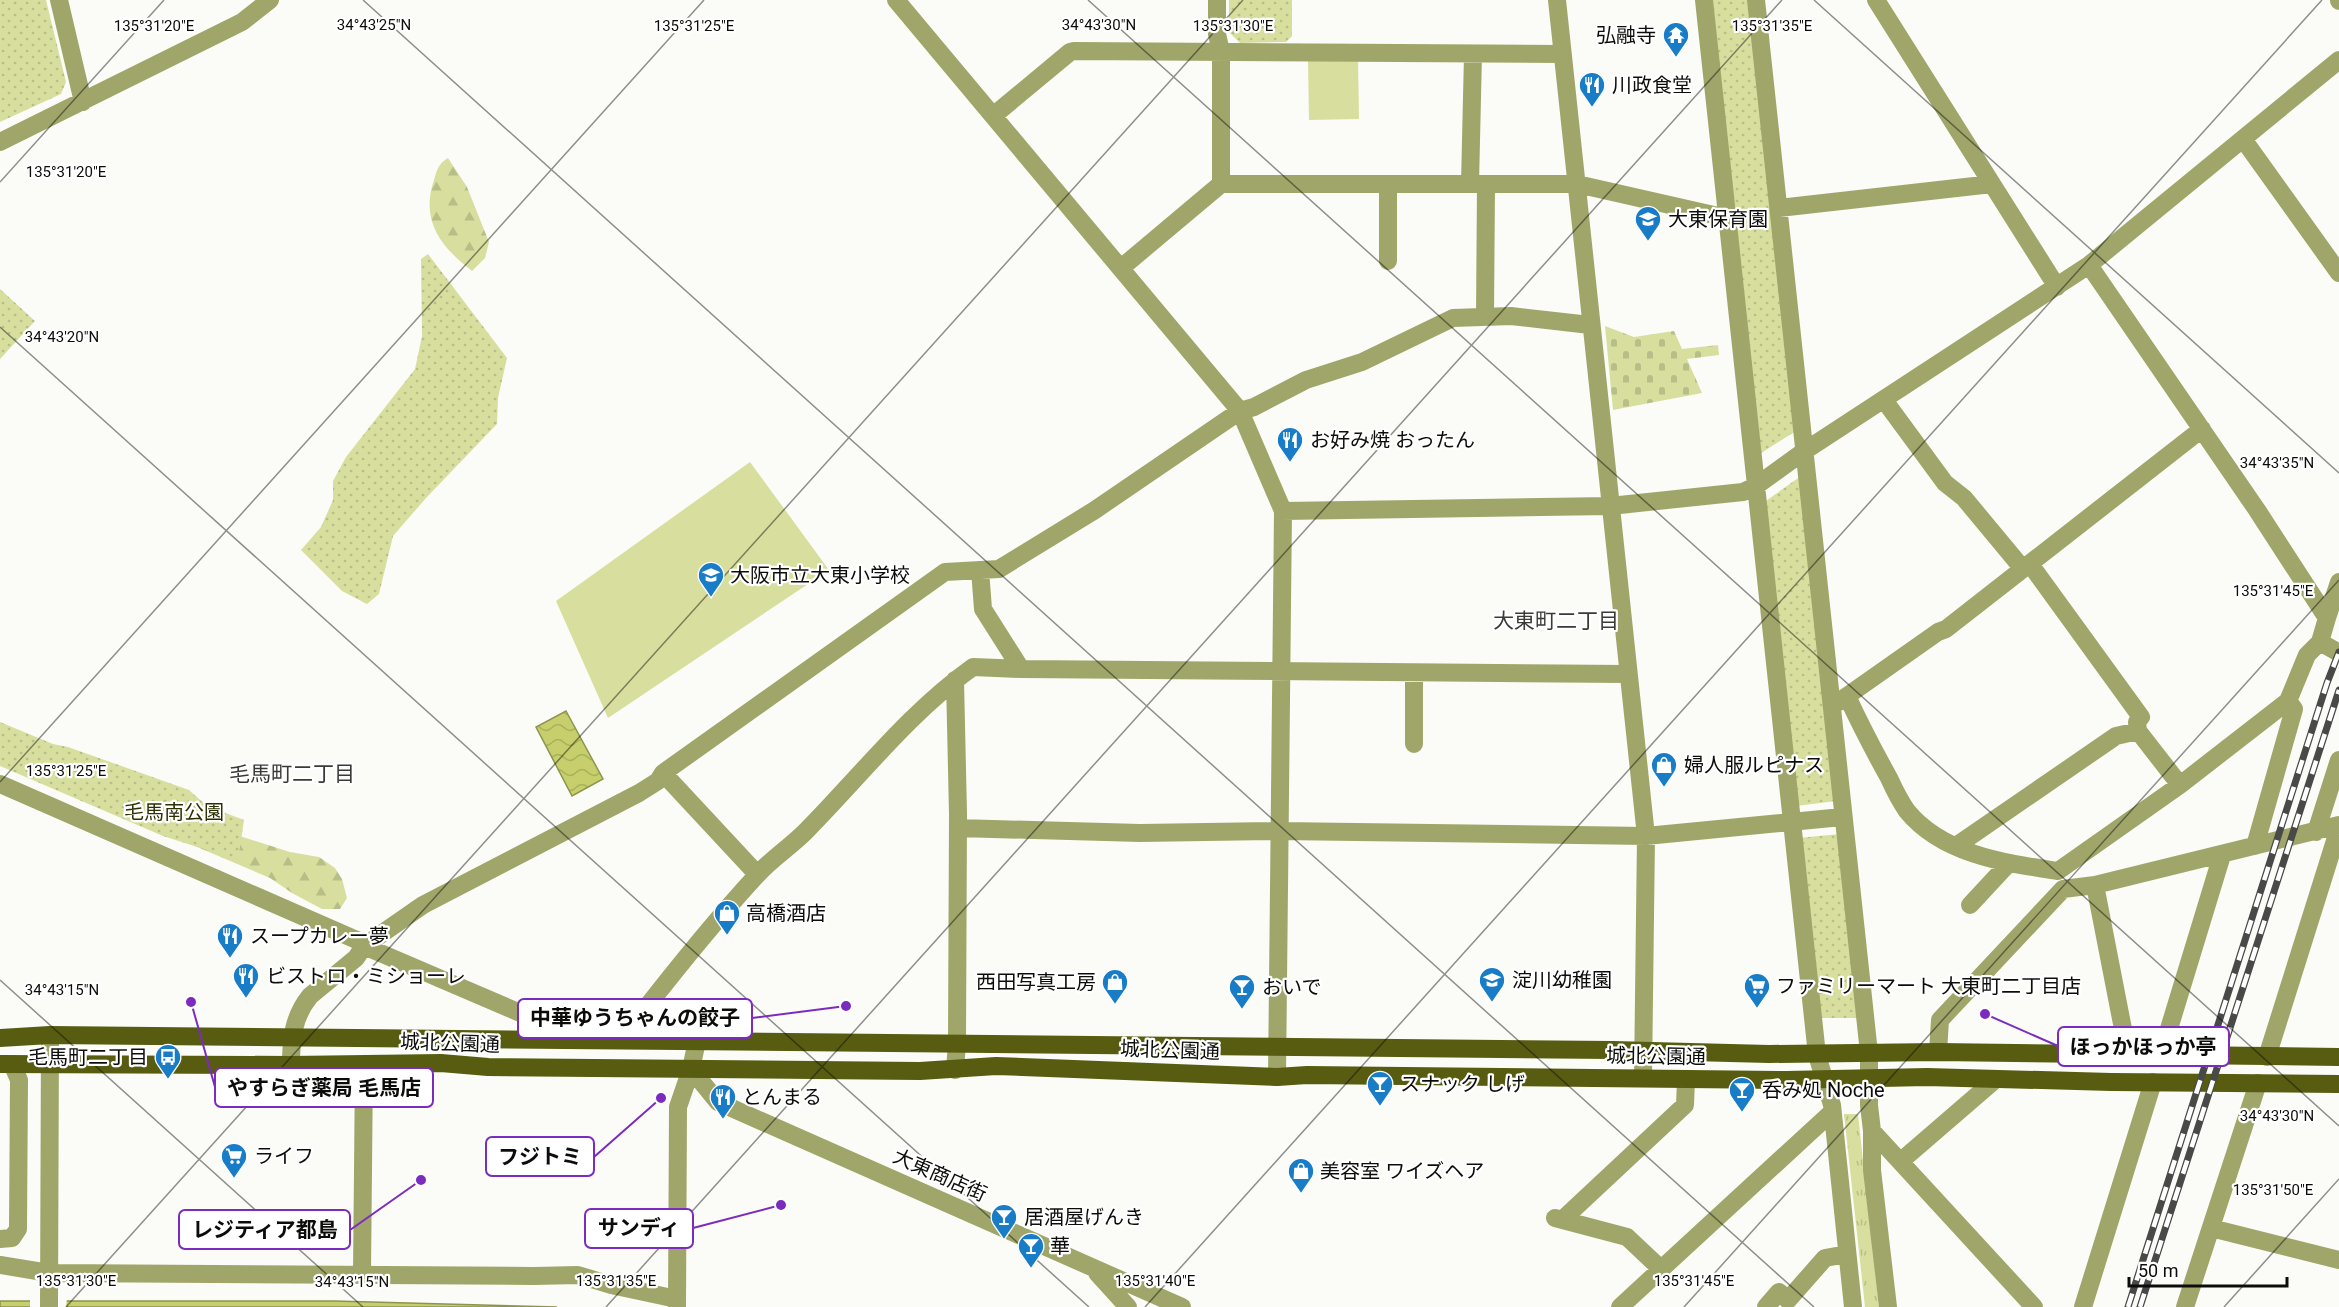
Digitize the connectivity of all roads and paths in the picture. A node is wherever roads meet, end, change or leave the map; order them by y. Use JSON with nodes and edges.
{"nodes":[{"id":1,"x":59,"y":0,"type":"edge"},
{"id":2,"x":270,"y":0,"type":"edge"},
{"id":3,"x":896,"y":0,"type":"edge"},
{"id":4,"x":1217,"y":0,"type":"edge"},
{"id":5,"x":1557,"y":0,"type":"edge"},
{"id":6,"x":1704,"y":0,"type":"edge"},
{"id":7,"x":1756,"y":0,"type":"edge"},
{"id":8,"x":1876,"y":0,"type":"edge"},
{"id":9,"x":1221,"y":52,"type":"junction"},
{"id":10,"x":1473,"y":54,"type":"junction"},
{"id":11,"x":1562,"y":54,"type":"junction"},
{"id":12,"x":2339,"y":60,"type":"edge"},
{"id":13,"x":83,"y":102,"type":"junction"},
{"id":14,"x":993,"y":116,"type":"junction"},
{"id":15,"x":2243,"y":139,"type":"junction"},
{"id":16,"x":0,"y":142,"type":"edge"},
{"id":17,"x":1221,"y":184,"type":"junction"},
{"id":18,"x":1388,"y":184,"type":"junction"},
{"id":19,"x":1478,"y":184,"type":"junction"},
{"id":20,"x":1577,"y":184,"type":"junction"},
{"id":21,"x":1992,"y":184,"type":"junction"},
{"id":22,"x":1779,"y":208,"type":"junction"},
{"id":23,"x":1727,"y":218,"type":"junction"},
{"id":24,"x":1388,"y":261,"type":"dead end"},
{"id":25,"x":2089,"y":265,"type":"junction"},
{"id":26,"x":1122,"y":268,"type":"junction"},
{"id":27,"x":2339,"y":273,"type":"edge"},
{"id":28,"x":2057,"y":287,"type":"junction"},
{"id":29,"x":1485,"y":316,"type":"junction"},
{"id":30,"x":1590,"y":325,"type":"junction"},
{"id":31,"x":1884,"y":400,"type":"junction"},
{"id":32,"x":1240,"y":411,"type":"junction"},
{"id":33,"x":2202,"y":429,"type":"junction"},
{"id":34,"x":1803,"y":452,"type":"junction"},
{"id":35,"x":1756,"y":486,"type":"junction"},
{"id":36,"x":1610,"y":506,"type":"junction"},
{"id":37,"x":1283,"y":511,"type":"junction"},
{"id":38,"x":2026,"y":566,"type":"junction"},
{"id":39,"x":980,"y":570,"type":"junction"},
{"id":40,"x":2339,"y":582,"type":"edge"},
{"id":41,"x":2327,"y":618,"type":"junction"},
{"id":42,"x":2320,"y":642,"type":"junction"},
{"id":43,"x":2339,"y":653,"type":"edge"},
{"id":44,"x":1021,"y":669,"type":"junction"},
{"id":45,"x":1283,"y":671,"type":"junction"},
{"id":46,"x":1414,"y":673,"type":"junction"},
{"id":47,"x":1627,"y":674,"type":"junction"},
{"id":48,"x":956,"y":680,"type":"junction"},
{"id":49,"x":1847,"y":696,"type":"junction"},
{"id":50,"x":2288,"y":701,"type":"junction"},
{"id":51,"x":1831,"y":707,"type":"junction"},
{"id":52,"x":2138,"y":731,"type":"junction"},
{"id":53,"x":1414,"y":744,"type":"dead end"},
{"id":54,"x":2339,"y":760,"type":"edge"},
{"id":55,"x":663,"y":773,"type":"junction"},
{"id":56,"x":0,"y":784,"type":"edge"},
{"id":57,"x":2180,"y":785,"type":"junction"},
{"id":58,"x":1842,"y":817,"type":"junction"},
{"id":59,"x":1791,"y":820,"type":"junction"},
{"id":60,"x":2339,"y":827,"type":"edge"},
{"id":61,"x":958,"y":828,"type":"junction"},
{"id":62,"x":1280,"y":831,"type":"junction"},
{"id":63,"x":2316,"y":832,"type":"junction"},
{"id":64,"x":1646,"y":836,"type":"junction"},
{"id":65,"x":1956,"y":846,"type":"junction"},
{"id":66,"x":2255,"y":846,"type":"junction"},
{"id":67,"x":2222,"y":855,"type":"junction"},
{"id":68,"x":2009,"y":863,"type":"junction"},
{"id":69,"x":757,"y":874,"type":"junction"},
{"id":70,"x":2060,"y":880,"type":"junction"},
{"id":71,"x":2096,"y":885,"type":"junction"},
{"id":72,"x":1970,"y":905,"type":"dead end"},
{"id":73,"x":364,"y":946,"type":"junction"},
{"id":74,"x":2123,"y":1029,"type":"dead end"},
{"id":75,"x":50,"y":1035,"type":"junction"},
{"id":76,"x":291,"y":1037,"type":"junction"},
{"id":77,"x":0,"y":1038,"type":"edge"},
{"id":78,"x":573,"y":1040,"type":"junction"},
{"id":79,"x":621,"y":1040,"type":"junction"},
{"id":80,"x":697,"y":1041,"type":"junction"},
{"id":81,"x":957,"y":1043,"type":"junction"},
{"id":82,"x":1278,"y":1047,"type":"junction"},
{"id":83,"x":1643,"y":1052,"type":"junction"},
{"id":84,"x":1938,"y":1052,"type":"junction"},
{"id":85,"x":1869,"y":1053,"type":"junction"},
{"id":86,"x":1817,"y":1055,"type":"junction"},
{"id":87,"x":2161,"y":1055,"type":"junction"},
{"id":88,"x":2267,"y":1057,"type":"junction"},
{"id":89,"x":2339,"y":1058,"type":"edge"},
{"id":90,"x":6,"y":1064,"type":"edge"},
{"id":91,"x":50,"y":1064,"type":"junction"},
{"id":92,"x":291,"y":1065,"type":"junction"},
{"id":93,"x":364,"y":1065,"type":"junction"},
{"id":94,"x":691,"y":1069,"type":"junction"},
{"id":95,"x":955,"y":1070,"type":"junction"},
{"id":96,"x":1277,"y":1077,"type":"junction"},
{"id":97,"x":1643,"y":1078,"type":"junction"},
{"id":98,"x":1870,"y":1078,"type":"junction"},
{"id":99,"x":1996,"y":1079,"type":"junction"},
{"id":100,"x":1686,"y":1080,"type":"junction"},
{"id":101,"x":1824,"y":1080,"type":"junction"},
{"id":102,"x":2153,"y":1082,"type":"junction"},
{"id":103,"x":2258,"y":1083,"type":"junction"},
{"id":104,"x":2339,"y":1084,"type":"edge"},
{"id":105,"x":1832,"y":1112,"type":"junction"},
{"id":106,"x":1872,"y":1131,"type":"junction"},
{"id":107,"x":1901,"y":1161,"type":"junction"},
{"id":108,"x":2211,"y":1228,"type":"junction"},
{"id":109,"x":0,"y":1239,"type":"edge"},
{"id":110,"x":1847,"y":1254,"type":"junction"},
{"id":111,"x":2339,"y":1260,"type":"edge"},
{"id":112,"x":0,"y":1265,"type":"edge"},
{"id":113,"x":1092,"y":1268,"type":"junction"},
{"id":114,"x":1661,"y":1269,"type":"junction"},
{"id":115,"x":362,"y":1274,"type":"junction"},
{"id":116,"x":49,"y":1290,"type":"edge"},
{"id":117,"x":677,"y":1303,"type":"edge"},
{"id":118,"x":1128,"y":1307,"type":"edge"},
{"id":119,"x":1182,"y":1307,"type":"edge"},
{"id":120,"x":1620,"y":1307,"type":"edge"},
{"id":121,"x":1766,"y":1307,"type":"edge"},
{"id":122,"x":1853,"y":1307,"type":"edge"},
{"id":123,"x":1888,"y":1307,"type":"edge"},
{"id":124,"x":2034,"y":1307,"type":"edge"},
{"id":125,"x":2083,"y":1307,"type":"edge"},
{"id":126,"x":2184,"y":1307,"type":"edge"}],
"edges":[{"from":1,"to":13,"type":"street"},
{"from":2,"to":13,"type":"street"},
{"from":3,"to":14,"type":"street"},
{"from":4,"to":9,"type":"street"},
{"from":5,"to":11,"type":"street"},
{"from":6,"to":23,"type":"street"},
{"from":7,"to":22,"type":"street"},
{"from":8,"to":21,"type":"street"},
{"from":9,"to":10,"type":"street"},
{"from":9,"to":14,"type":"street"},
{"from":9,"to":17,"type":"street"},
{"from":10,"to":11,"type":"street"},
{"from":10,"to":19,"type":"street"},
{"from":11,"to":20,"type":"street"},
{"from":12,"to":15,"type":"street"},
{"from":13,"to":16,"type":"street"},
{"from":14,"to":26,"type":"street"},
{"from":15,"to":25,"type":"street"},
{"from":15,"to":27,"type":"street"},
{"from":17,"to":18,"type":"street"},
{"from":17,"to":26,"type":"street"},
{"from":18,"to":19,"type":"street"},
{"from":18,"to":24,"type":"street"},
{"from":19,"to":20,"type":"street"},
{"from":19,"to":29,"type":"street"},
{"from":20,"to":23,"type":"street"},
{"from":20,"to":30,"type":"street"},
{"from":21,"to":22,"type":"street"},
{"from":21,"to":28,"type":"street"},
{"from":22,"to":34,"type":"street"},
{"from":23,"to":35,"type":"street"},
{"from":25,"to":28,"type":"street"},
{"from":25,"to":33,"type":"street"},
{"from":26,"to":32,"type":"street"},
{"from":28,"to":31,"type":"street"},
{"from":29,"to":30,"type":"street"},
{"from":29,"to":32,"type":"street"},
{"from":30,"to":36,"type":"street"},
{"from":31,"to":34,"type":"street"},
{"from":31,"to":38,"type":"street"},
{"from":32,"to":37,"type":"street"},
{"from":32,"to":39,"type":"street"},
{"from":33,"to":38,"type":"street"},
{"from":33,"to":41,"type":"street"},
{"from":34,"to":35,"type":"street"},
{"from":34,"to":51,"type":"street"},
{"from":35,"to":36,"type":"street"},
{"from":35,"to":59,"type":"street"},
{"from":36,"to":37,"type":"street"},
{"from":36,"to":47,"type":"street"},
{"from":37,"to":45,"type":"street"},
{"from":38,"to":49,"type":"street"},
{"from":38,"to":52,"type":"street"},
{"from":39,"to":44,"type":"street"},
{"from":39,"to":55,"type":"street"},
{"from":40,"to":41,"type":"street"},
{"from":41,"to":42,"type":"street"},
{"from":42,"to":43,"type":"street"},
{"from":42,"to":50,"type":"street"},
{"from":44,"to":45,"type":"street"},
{"from":44,"to":48,"type":"street"},
{"from":45,"to":46,"type":"street"},
{"from":45,"to":62,"type":"street"},
{"from":46,"to":47,"type":"street"},
{"from":46,"to":53,"type":"street"},
{"from":47,"to":64,"type":"street"},
{"from":48,"to":61,"type":"street"},
{"from":48,"to":69,"type":"street"},
{"from":49,"to":51,"type":"street"},
{"from":49,"to":65,"type":"street"},
{"from":50,"to":57,"type":"street"},
{"from":50,"to":66,"type":"street"},
{"from":51,"to":58,"type":"street"},
{"from":52,"to":57,"type":"street"},
{"from":52,"to":65,"type":"street"},
{"from":54,"to":63,"type":"street"},
{"from":55,"to":69,"type":"street"},
{"from":55,"to":73,"type":"street"},
{"from":56,"to":73,"type":"street"},
{"from":57,"to":70,"type":"street"},
{"from":58,"to":59,"type":"street"},
{"from":58,"to":85,"type":"street"},
{"from":59,"to":64,"type":"street"},
{"from":59,"to":86,"type":"street"},
{"from":60,"to":63,"type":"street"},
{"from":60,"to":88,"type":"street"},
{"from":61,"to":62,"type":"street"},
{"from":61,"to":81,"type":"street"},
{"from":62,"to":64,"type":"street"},
{"from":62,"to":82,"type":"street"},
{"from":63,"to":66,"type":"street"},
{"from":64,"to":83,"type":"street"},
{"from":65,"to":68,"type":"street"},
{"from":66,"to":67,"type":"street"},
{"from":67,"to":71,"type":"street"},
{"from":67,"to":87,"type":"street"},
{"from":68,"to":70,"type":"street"},
{"from":68,"to":72,"type":"street"},
{"from":69,"to":79,"type":"street"},
{"from":70,"to":71,"type":"street"},
{"from":70,"to":84,"type":"street"},
{"from":71,"to":74,"type":"street"},
{"from":73,"to":76,"type":"street"},
{"from":73,"to":78,"type":"street"},
{"from":75,"to":76,"type":"main road","name":"城北公園通"},
{"from":75,"to":77,"type":"main road","name":"城北公園通"},
{"from":75,"to":91,"type":"street"},
{"from":76,"to":78,"type":"main road","name":"城北公園通"},
{"from":76,"to":92,"type":"street"},
{"from":78,"to":79,"type":"main road","name":"城北公園通"},
{"from":79,"to":80,"type":"main road","name":"城北公園通"},
{"from":80,"to":81,"type":"main road","name":"城北公園通"},
{"from":80,"to":94,"type":"street"},
{"from":81,"to":82,"type":"main road","name":"城北公園通"},
{"from":81,"to":95,"type":"street"},
{"from":82,"to":83,"type":"main road","name":"城北公園通"},
{"from":82,"to":96,"type":"street"},
{"from":83,"to":86,"type":"main road","name":"城北公園通"},
{"from":83,"to":97,"type":"street"},
{"from":84,"to":85,"type":"main road","name":"城北公園通"},
{"from":84,"to":87,"type":"main road","name":"城北公園通"},
{"from":85,"to":86,"type":"main road","name":"城北公園通"},
{"from":85,"to":98,"type":"street"},
{"from":86,"to":101,"type":"street"},
{"from":87,"to":88,"type":"main road","name":"城北公園通"},
{"from":88,"to":89,"type":"main road","name":"城北公園通"},
{"from":90,"to":91,"type":"main road","name":"城北公園通"},
{"from":90,"to":109,"type":"street"},
{"from":91,"to":92,"type":"main road","name":"城北公園通"},
{"from":91,"to":116,"type":"street"},
{"from":92,"to":93,"type":"main road","name":"城北公園通"},
{"from":93,"to":94,"type":"main road","name":"城北公園通"},
{"from":93,"to":115,"type":"street"},
{"from":94,"to":95,"type":"main road","name":"城北公園通"},
{"from":94,"to":113,"type":"street","name":"大東商店街"},
{"from":94,"to":117,"type":"street"},
{"from":95,"to":96,"type":"main road","name":"城北公園通"},
{"from":96,"to":97,"type":"main road","name":"城北公園通"},
{"from":97,"to":100,"type":"main road","name":"城北公園通"},
{"from":98,"to":99,"type":"main road","name":"城北公園通"},
{"from":98,"to":101,"type":"main road","name":"城北公園通"},
{"from":98,"to":106,"type":"street"},
{"from":99,"to":102,"type":"main road","name":"城北公園通"},
{"from":99,"to":107,"type":"street"},
{"from":100,"to":101,"type":"main road","name":"城北公園通"},
{"from":100,"to":114,"type":"street"},
{"from":101,"to":105,"type":"street"},
{"from":102,"to":103,"type":"main road","name":"城北公園通"},
{"from":102,"to":125,"type":"street"},
{"from":103,"to":104,"type":"main road","name":"城北公園通"},
{"from":103,"to":108,"type":"street"},
{"from":105,"to":110,"type":"street"},
{"from":105,"to":114,"type":"street"},
{"from":106,"to":107,"type":"street"},
{"from":106,"to":123,"type":"street"},
{"from":107,"to":124,"type":"street"},
{"from":108,"to":111,"type":"street"},
{"from":108,"to":126,"type":"street"},
{"from":110,"to":121,"type":"street"},
{"from":110,"to":122,"type":"street"},
{"from":112,"to":116,"type":"street"},
{"from":113,"to":118,"type":"street"},
{"from":113,"to":119,"type":"street","name":"大東商店街"},
{"from":114,"to":120,"type":"street"},
{"from":115,"to":116,"type":"street"},
{"from":115,"to":117,"type":"street"}]}
